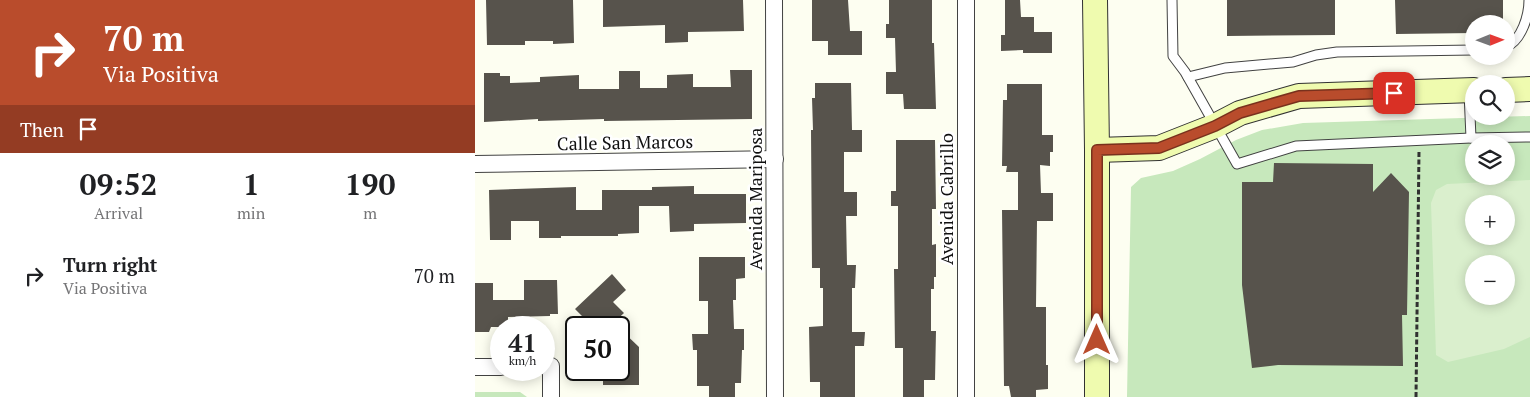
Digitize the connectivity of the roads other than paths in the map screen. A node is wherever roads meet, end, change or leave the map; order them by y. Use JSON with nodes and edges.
{"nodes":[{"id":1,"x":774,"y":0,"type":"edge"},
{"id":2,"x":966,"y":0,"type":"edge"},
{"id":3,"x":1095,"y":0,"type":"edge"},
{"id":4,"x":1172,"y":0,"type":"edge"},
{"id":5,"x":1529,"y":0,"type":"edge"},
{"id":6,"x":1515,"y":39,"type":"edge"},
{"id":7,"x":1465,"y":50,"type":"edge"},
{"id":8,"x":1188,"y":77,"type":"junction"},
{"id":9,"x":1530,"y":89,"type":"edge"},
{"id":10,"x":1515,"y":90,"type":"edge"},
{"id":11,"x":1465,"y":91,"type":"edge"},
{"id":12,"x":1215,"y":126,"type":"junction"},
{"id":13,"x":1515,"y":137,"type":"edge"},
{"id":14,"x":1530,"y":137,"type":"edge"},
{"id":15,"x":1465,"y":138,"type":"edge"},
{"id":16,"x":1097,"y":150,"type":"junction"},
{"id":17,"x":775,"y":160,"type":"junction"},
{"id":18,"x":475,"y":164,"type":"edge"},
{"id":19,"x":475,"y":367,"type":"edge"},
{"id":20,"x":490,"y":367,"type":"edge"},
{"id":21,"x":549,"y":381,"type":"edge"},
{"id":22,"x":551,"y":397,"type":"edge"},
{"id":23,"x":775,"y":397,"type":"edge"},
{"id":24,"x":966,"y":397,"type":"edge"},
{"id":25,"x":1097,"y":397,"type":"edge"}],
"edges":[{"from":1,"to":17,"type":"street","name":"Avenida Mariposa"},
{"from":2,"to":24,"type":"street","name":"Avenida Cabrillo"},
{"from":3,"to":16,"type":"street"},
{"from":4,"to":8,"type":"lane"},
{"from":5,"to":6,"type":"lane"},
{"from":7,"to":8,"type":"lane"},
{"from":8,"to":12,"type":"lane"},
{"from":9,"to":10,"type":"street"},
{"from":11,"to":12,"type":"street"},
{"from":12,"to":15,"type":"lane"},
{"from":12,"to":16,"type":"street"},
{"from":13,"to":14,"type":"lane"},
{"from":16,"to":25,"type":"street"},
{"from":17,"to":18,"type":"street","name":"Calle San Marcos"},
{"from":17,"to":23,"type":"street","name":"Avenida Mariposa"},
{"from":19,"to":20,"type":"street"},
{"from":21,"to":22,"type":"street"}]}
